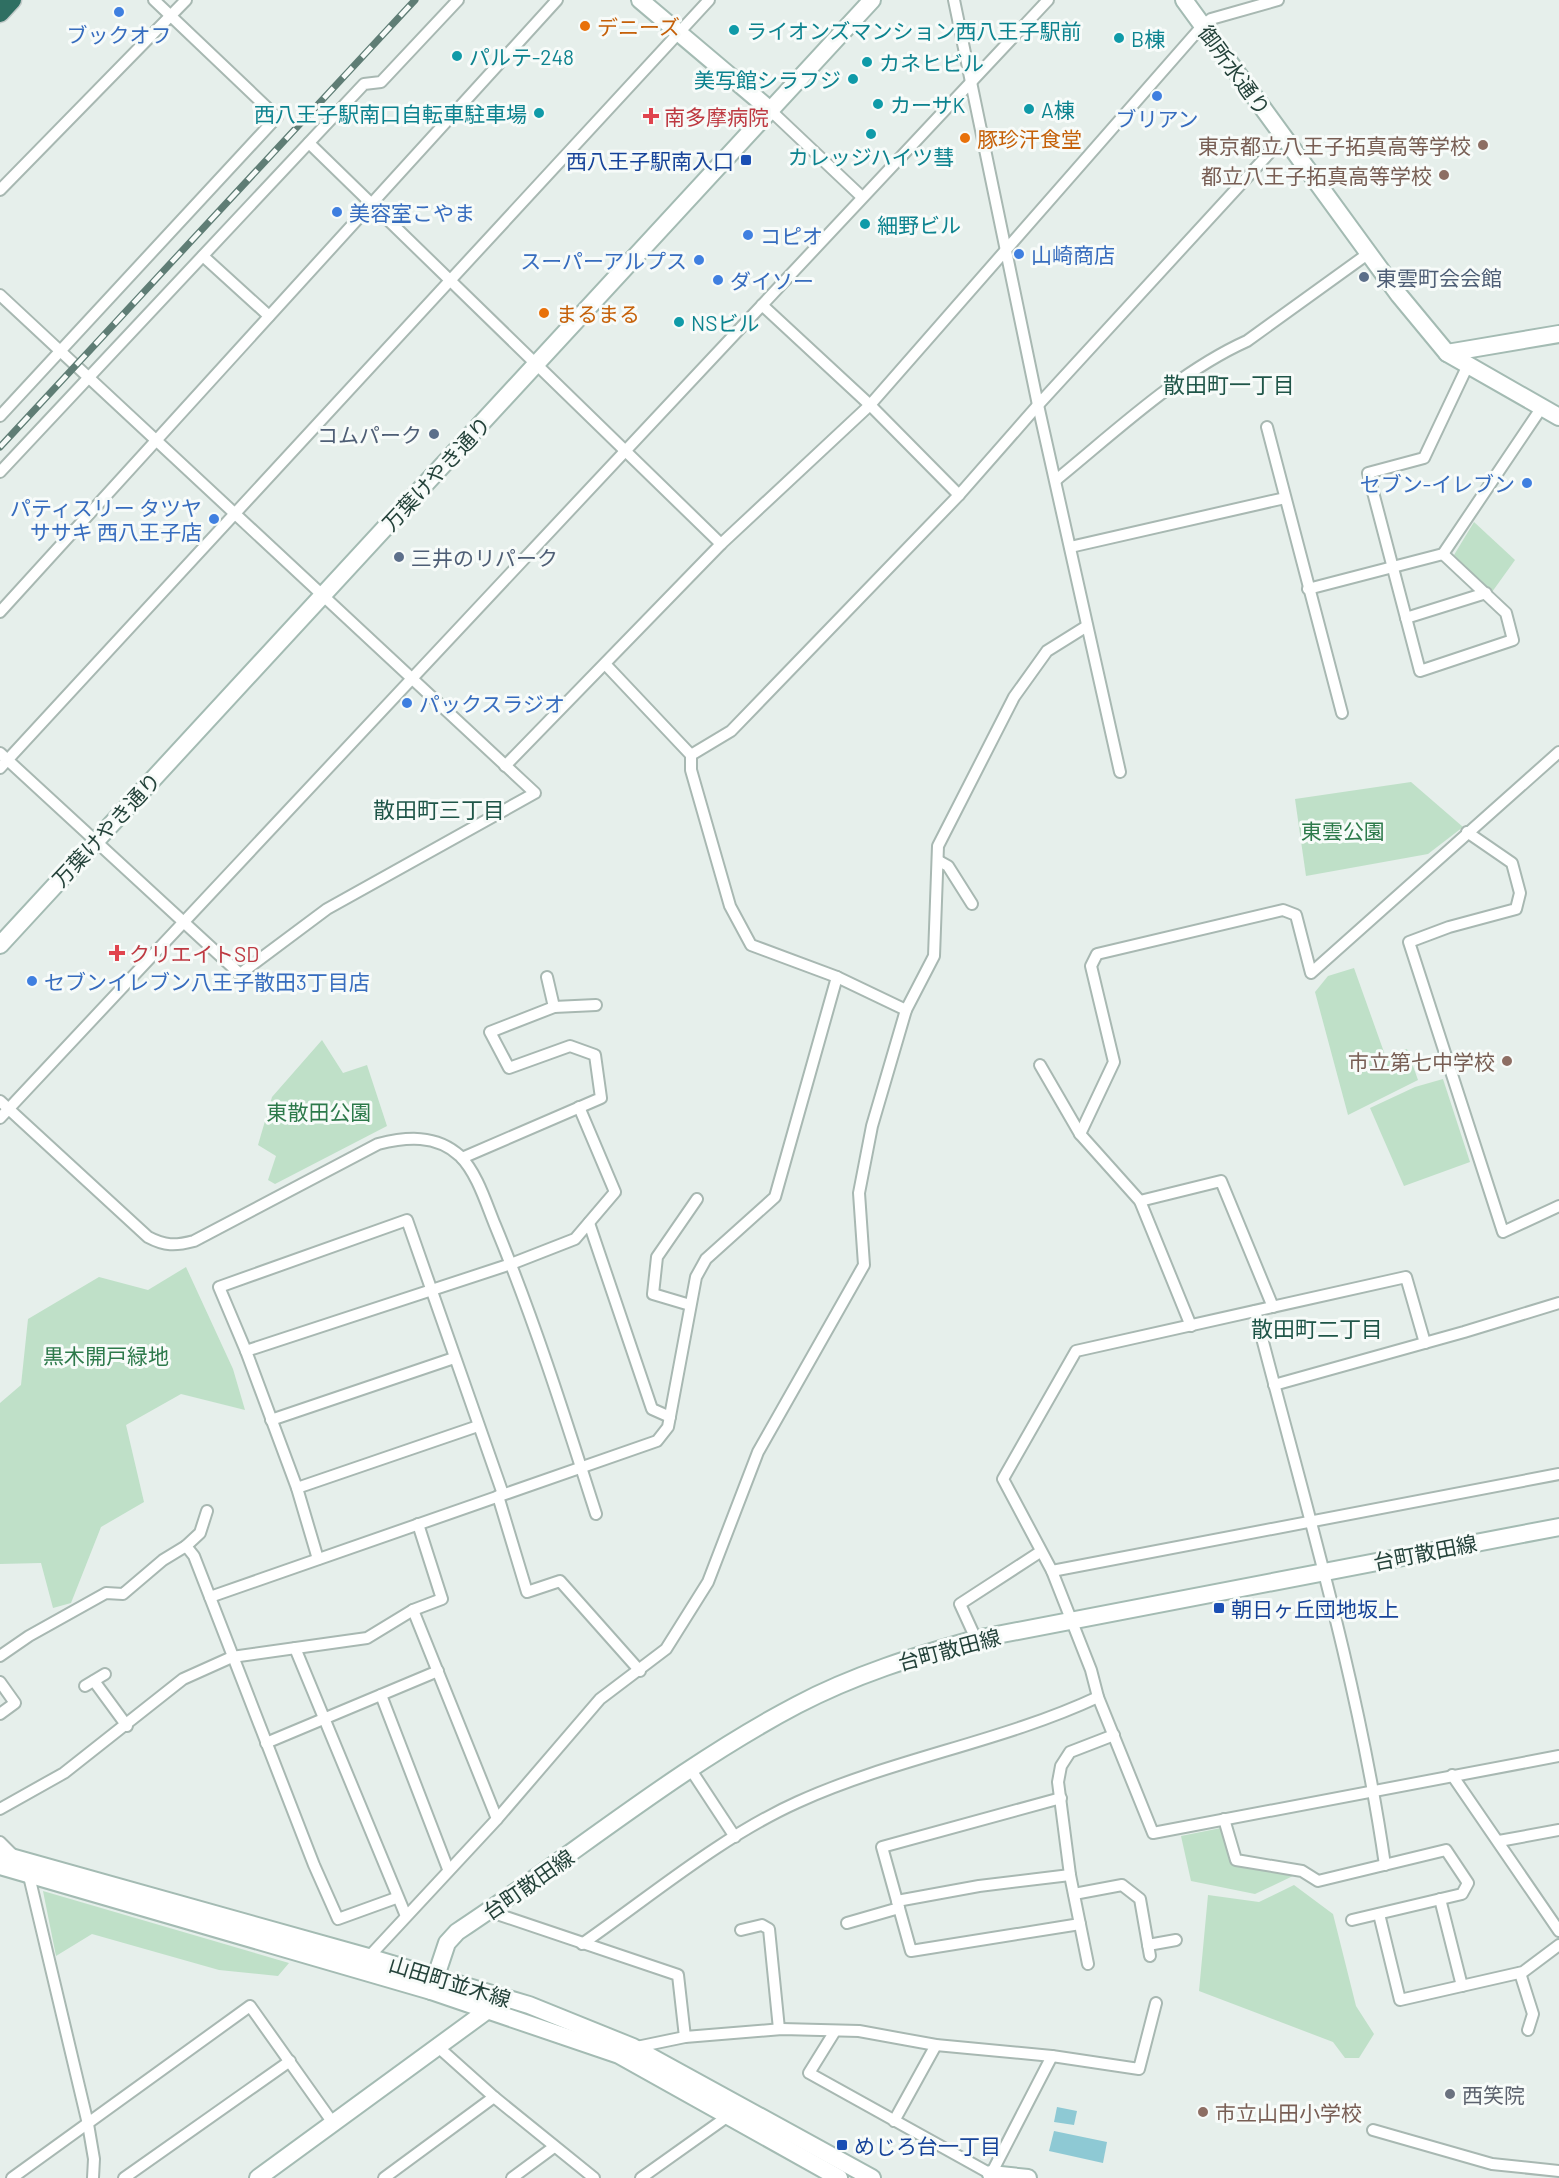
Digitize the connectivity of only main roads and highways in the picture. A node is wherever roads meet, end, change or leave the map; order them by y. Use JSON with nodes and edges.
{"nodes":[{"id":1,"x":12,"y":0,"type":"edge"},
{"id":2,"x":0,"y":13,"type":"edge"}],
"edges":[{"from":1,"to":2,"type":"highway"}]}
